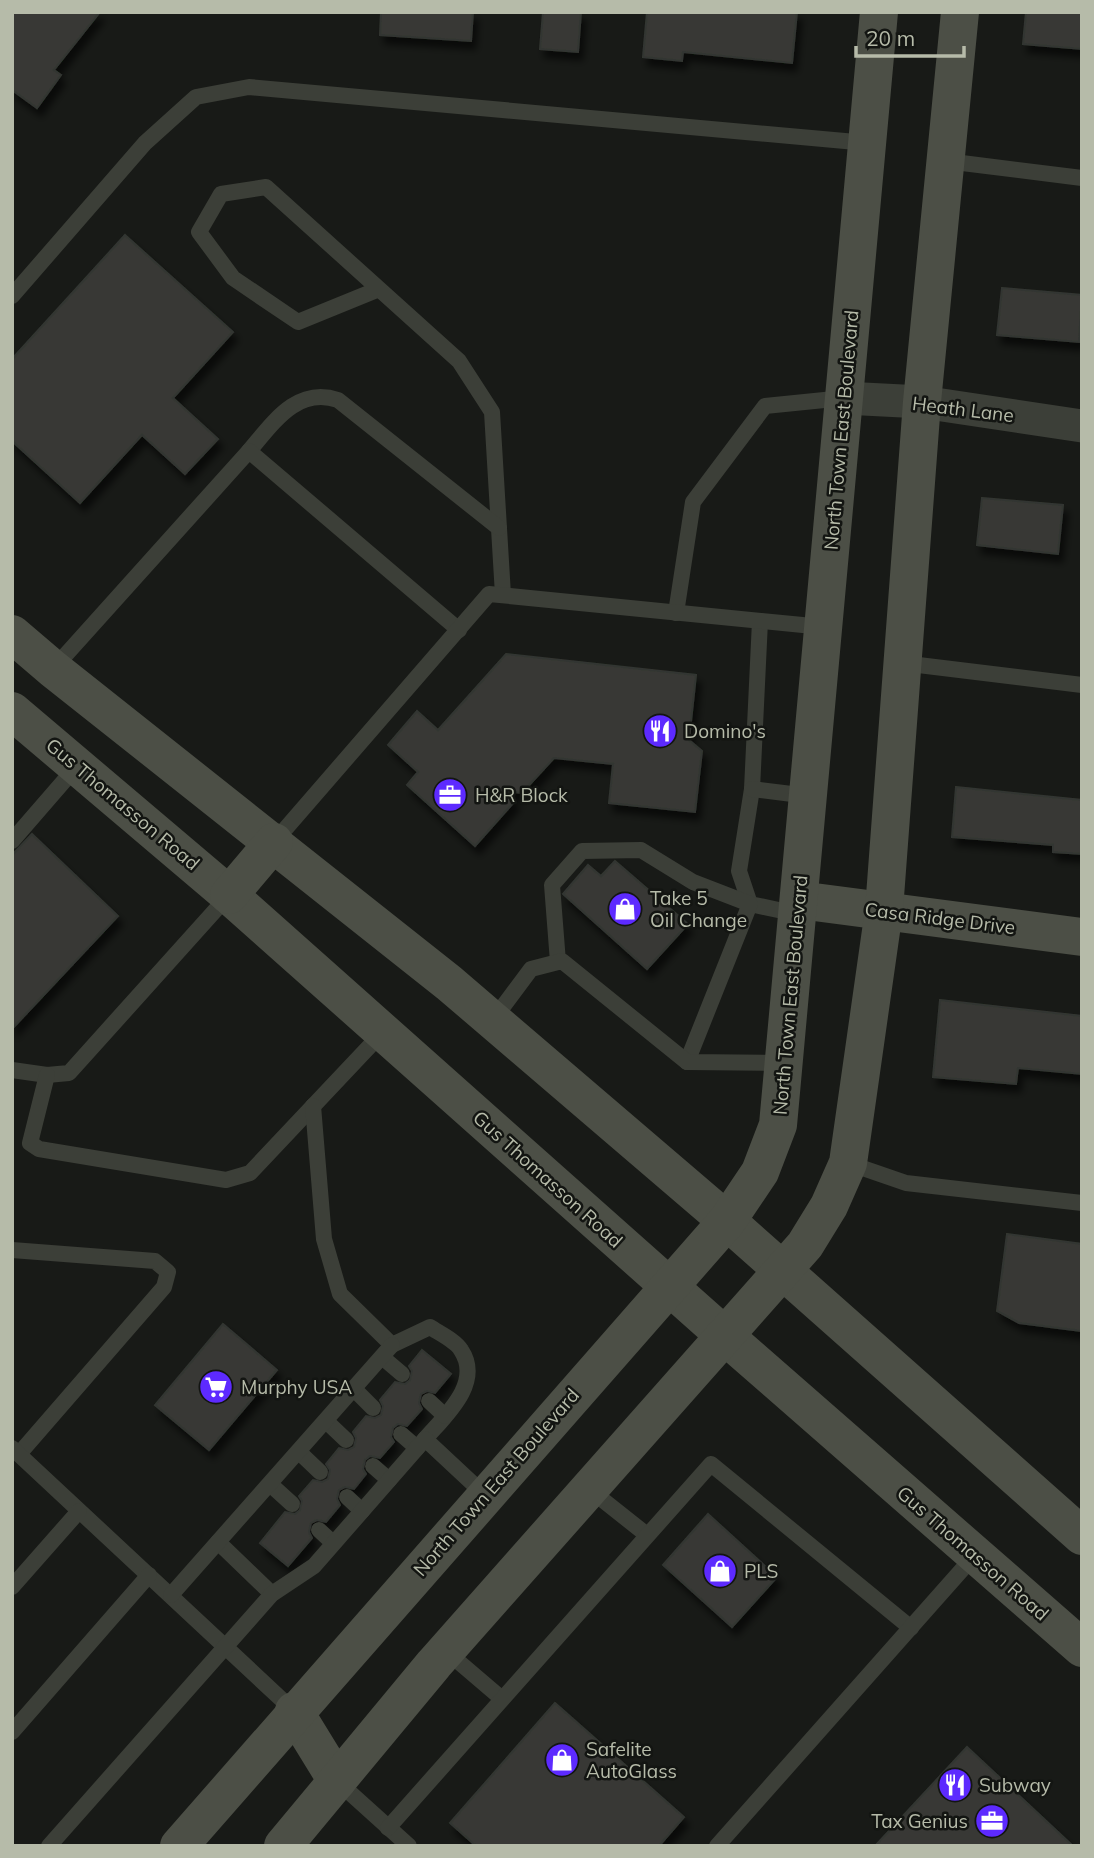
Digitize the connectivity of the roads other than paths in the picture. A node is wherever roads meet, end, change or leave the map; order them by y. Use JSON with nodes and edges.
{"nodes":[{"id":1,"x":879,"y":12,"type":"edge"},
{"id":2,"x":960,"y":12,"type":"edge"},
{"id":3,"x":867,"y":144,"type":"junction"},
{"id":4,"x":946,"y":162,"type":"junction"},
{"id":5,"x":1082,"y":178,"type":"edge"},
{"id":6,"x":379,"y":289,"type":"junction"},
{"id":7,"x":12,"y":296,"type":"edge"},
{"id":8,"x":844,"y":398,"type":"junction"},
{"id":9,"x":922,"y":402,"type":"junction"},
{"id":10,"x":1082,"y":426,"type":"edge"},
{"id":11,"x":249,"y":451,"type":"junction"},
{"id":12,"x":499,"y":527,"type":"junction"},
{"id":13,"x":503,"y":595,"type":"junction"},
{"id":14,"x":676,"y":613,"type":"junction"},
{"id":15,"x":760,"y":621,"type":"junction"},
{"id":16,"x":823,"y":627,"type":"junction"},
{"id":17,"x":459,"y":630,"type":"junction"},
{"id":18,"x":12,"y":634,"type":"edge"},
{"id":19,"x":902,"y":663,"type":"junction"},
{"id":20,"x":53,"y":669,"type":"junction"},
{"id":21,"x":1082,"y":685,"type":"edge"},
{"id":22,"x":12,"y":711,"type":"edge"},
{"id":23,"x":78,"y":765,"type":"junction"},
{"id":24,"x":752,"y":789,"type":"junction"},
{"id":25,"x":808,"y":796,"type":"junction"},
{"id":26,"x":14,"y":837,"type":"edge"},
{"id":27,"x":274,"y":842,"type":"junction"},
{"id":28,"x":229,"y":895,"type":"junction"},
{"id":29,"x":750,"y":904,"type":"junction"},
{"id":30,"x":798,"y":907,"type":"junction"},
{"id":31,"x":884,"y":910,"type":"junction"},
{"id":32,"x":1082,"y":937,"type":"edge"},
{"id":33,"x":558,"y":962,"type":"junction"},
{"id":34,"x":493,"y":1020,"type":"junction"},
{"id":35,"x":383,"y":1032,"type":"junction"},
{"id":36,"x":687,"y":1062,"type":"junction"},
{"id":37,"x":783,"y":1063,"type":"junction"},
{"id":38,"x":12,"y":1070,"type":"edge"},
{"id":39,"x":47,"y":1075,"type":"junction"},
{"id":40,"x":313,"y":1106,"type":"junction"},
{"id":41,"x":848,"y":1163,"type":"junction"},
{"id":42,"x":1082,"y":1203,"type":"edge"},
{"id":43,"x":727,"y":1221,"type":"junction"},
{"id":44,"x":12,"y":1250,"type":"edge"},
{"id":45,"x":783,"y":1270,"type":"junction"},
{"id":46,"x":668,"y":1285,"type":"junction"},
{"id":47,"x":725,"y":1336,"type":"junction"},
{"id":48,"x":387,"y":1351,"type":"junction"},
{"id":49,"x":402,"y":1374,"type":"dead end"},
{"id":50,"x":354,"y":1389,"type":"junction"},
{"id":51,"x":429,"y":1401,"type":"dead end"},
{"id":52,"x":373,"y":1408,"type":"dead end"},
{"id":53,"x":445,"y":1416,"type":"junction"},
{"id":54,"x":326,"y":1421,"type":"junction"},
{"id":55,"x":401,"y":1434,"type":"dead end"},
{"id":56,"x":346,"y":1440,"type":"dead end"},
{"id":57,"x":421,"y":1443,"type":"junction"},
{"id":58,"x":15,"y":1451,"type":"edge"},
{"id":59,"x":299,"y":1452,"type":"junction"},
{"id":60,"x":373,"y":1466,"type":"dead end"},
{"id":61,"x":320,"y":1472,"type":"dead end"},
{"id":62,"x":389,"y":1480,"type":"junction"},
{"id":63,"x":270,"y":1484,"type":"junction"},
{"id":64,"x":589,"y":1489,"type":"junction"},
{"id":65,"x":485,"y":1495,"type":"junction"},
{"id":66,"x":347,"y":1497,"type":"dead end"},
{"id":67,"x":292,"y":1504,"type":"dead end"},
{"id":68,"x":79,"y":1511,"type":"junction"},
{"id":69,"x":362,"y":1511,"type":"junction"},
{"id":70,"x":319,"y":1530,"type":"dead end"},
{"id":71,"x":647,"y":1535,"type":"junction"},
{"id":72,"x":1082,"y":1536,"type":"edge"},
{"id":73,"x":218,"y":1542,"type":"junction"},
{"id":74,"x":334,"y":1544,"type":"junction"},
{"id":75,"x":975,"y":1555,"type":"junction"},
{"id":76,"x":149,"y":1575,"type":"junction"},
{"id":77,"x":12,"y":1587,"type":"edge"},
{"id":78,"x":272,"y":1594,"type":"junction"},
{"id":79,"x":171,"y":1595,"type":"junction"},
{"id":80,"x":911,"y":1628,"type":"junction"},
{"id":81,"x":225,"y":1645,"type":"junction"},
{"id":82,"x":1082,"y":1648,"type":"edge"},
{"id":83,"x":446,"y":1651,"type":"junction"},
{"id":84,"x":502,"y":1698,"type":"junction"},
{"id":85,"x":294,"y":1711,"type":"junction"},
{"id":86,"x":12,"y":1732,"type":"edge"},
{"id":87,"x":337,"y":1781,"type":"junction"},
{"id":88,"x":388,"y":1828,"type":"junction"},
{"id":89,"x":49,"y":1846,"type":"edge"},
{"id":90,"x":179,"y":1846,"type":"edge"},
{"id":91,"x":283,"y":1846,"type":"edge"},
{"id":92,"x":409,"y":1846,"type":"edge"},
{"id":93,"x":717,"y":1846,"type":"edge"}],
"edges":[{"from":1,"to":3,"type":"main road","name":"North Town East Boulevard"},
{"from":2,"to":4,"type":"main road"},
{"from":3,"to":7,"type":"lane"},
{"from":3,"to":8,"type":"main road","name":"North Town East Boulevard"},
{"from":4,"to":5,"type":"lane"},
{"from":4,"to":9,"type":"main road"},
{"from":6,"to":6,"type":"lane"},
{"from":6,"to":12,"type":"lane"},
{"from":8,"to":9,"type":"street","name":"Heath Lane"},
{"from":8,"to":14,"type":"lane"},
{"from":8,"to":16,"type":"main road","name":"North Town East Boulevard"},
{"from":9,"to":10,"type":"street","name":"Heath Lane"},
{"from":9,"to":19,"type":"main road"},
{"from":11,"to":12,"type":"lane"},
{"from":11,"to":17,"type":"lane"},
{"from":11,"to":20,"type":"lane"},
{"from":12,"to":13,"type":"lane"},
{"from":13,"to":14,"type":"lane"},
{"from":13,"to":17,"type":"lane"},
{"from":14,"to":15,"type":"lane"},
{"from":15,"to":16,"type":"lane"},
{"from":15,"to":24,"type":"lane"},
{"from":16,"to":25,"type":"main road","name":"North Town East Boulevard"},
{"from":17,"to":27,"type":"lane"},
{"from":18,"to":20,"type":"main road"},
{"from":19,"to":21,"type":"lane"},
{"from":19,"to":31,"type":"main road"},
{"from":20,"to":27,"type":"main road"},
{"from":22,"to":23,"type":"main road","name":"Gus Thomasson Road"},
{"from":23,"to":26,"type":"lane"},
{"from":23,"to":28,"type":"main road","name":"Gus Thomasson Road"},
{"from":24,"to":25,"type":"lane"},
{"from":24,"to":29,"type":"lane"},
{"from":25,"to":30,"type":"main road","name":"North Town East Boulevard"},
{"from":27,"to":28,"type":"main road"},
{"from":27,"to":34,"type":"main road"},
{"from":28,"to":35,"type":"main road","name":"Gus Thomasson Road"},
{"from":28,"to":39,"type":"lane"},
{"from":29,"to":30,"type":"lane"},
{"from":29,"to":33,"type":"lane"},
{"from":29,"to":36,"type":"lane"},
{"from":30,"to":31,"type":"main road","name":"Casa Ridge Drive"},
{"from":30,"to":37,"type":"main road","name":"North Town East Boulevard"},
{"from":31,"to":32,"type":"main road","name":"Casa Ridge Drive"},
{"from":31,"to":41,"type":"main road"},
{"from":33,"to":34,"type":"lane"},
{"from":33,"to":36,"type":"lane"},
{"from":34,"to":43,"type":"main road"},
{"from":35,"to":40,"type":"lane"},
{"from":35,"to":46,"type":"main road","name":"Gus Thomasson Road"},
{"from":36,"to":37,"type":"lane"},
{"from":37,"to":43,"type":"main road","name":"North Town East Boulevard"},
{"from":38,"to":39,"type":"lane"},
{"from":39,"to":40,"type":"lane"},
{"from":40,"to":48,"type":"lane"},
{"from":41,"to":42,"type":"lane"},
{"from":41,"to":45,"type":"main road"},
{"from":43,"to":45,"type":"main road"},
{"from":43,"to":46,"type":"main road","name":"North Town East Boulevard"},
{"from":44,"to":58,"type":"lane"},
{"from":45,"to":47,"type":"main road"},
{"from":45,"to":72,"type":"main road"},
{"from":46,"to":47,"type":"main road","name":"Gus Thomasson Road"},
{"from":46,"to":65,"type":"main road","name":"North Town East Boulevard"},
{"from":47,"to":64,"type":"main road"},
{"from":47,"to":75,"type":"main road","name":"Gus Thomasson Road"},
{"from":48,"to":49,"type":"lane"},
{"from":48,"to":50,"type":"lane"},
{"from":48,"to":53,"type":"lane"},
{"from":50,"to":52,"type":"lane"},
{"from":50,"to":54,"type":"lane"},
{"from":51,"to":53,"type":"lane"},
{"from":53,"to":57,"type":"lane"},
{"from":54,"to":56,"type":"lane"},
{"from":54,"to":59,"type":"lane"},
{"from":55,"to":57,"type":"lane"},
{"from":57,"to":62,"type":"lane"},
{"from":57,"to":65,"type":"lane"},
{"from":58,"to":68,"type":"lane"},
{"from":59,"to":61,"type":"lane"},
{"from":59,"to":63,"type":"lane"},
{"from":60,"to":62,"type":"lane"},
{"from":62,"to":69,"type":"lane"},
{"from":63,"to":67,"type":"lane"},
{"from":63,"to":73,"type":"lane"},
{"from":64,"to":71,"type":"lane"},
{"from":64,"to":83,"type":"main road"},
{"from":65,"to":85,"type":"main road","name":"North Town East Boulevard"},
{"from":66,"to":69,"type":"lane"},
{"from":68,"to":76,"type":"lane"},
{"from":68,"to":77,"type":"lane"},
{"from":69,"to":74,"type":"lane"},
{"from":70,"to":74,"type":"lane"},
{"from":71,"to":80,"type":"lane"},
{"from":71,"to":84,"type":"lane"},
{"from":73,"to":78,"type":"lane"},
{"from":73,"to":79,"type":"lane"},
{"from":74,"to":78,"type":"lane"},
{"from":75,"to":80,"type":"lane"},
{"from":75,"to":82,"type":"main road","name":"Gus Thomasson Road"},
{"from":76,"to":79,"type":"lane"},
{"from":76,"to":86,"type":"lane"},
{"from":78,"to":81,"type":"lane"},
{"from":79,"to":81,"type":"lane"},
{"from":80,"to":93,"type":"lane"},
{"from":81,"to":85,"type":"lane"},
{"from":81,"to":89,"type":"lane"},
{"from":83,"to":84,"type":"lane"},
{"from":83,"to":87,"type":"main road"},
{"from":84,"to":88,"type":"lane"},
{"from":85,"to":87,"type":"main road"},
{"from":85,"to":90,"type":"main road","name":"North Town East Boulevard"},
{"from":87,"to":88,"type":"lane"},
{"from":87,"to":91,"type":"main road"},
{"from":88,"to":92,"type":"lane"}]}
